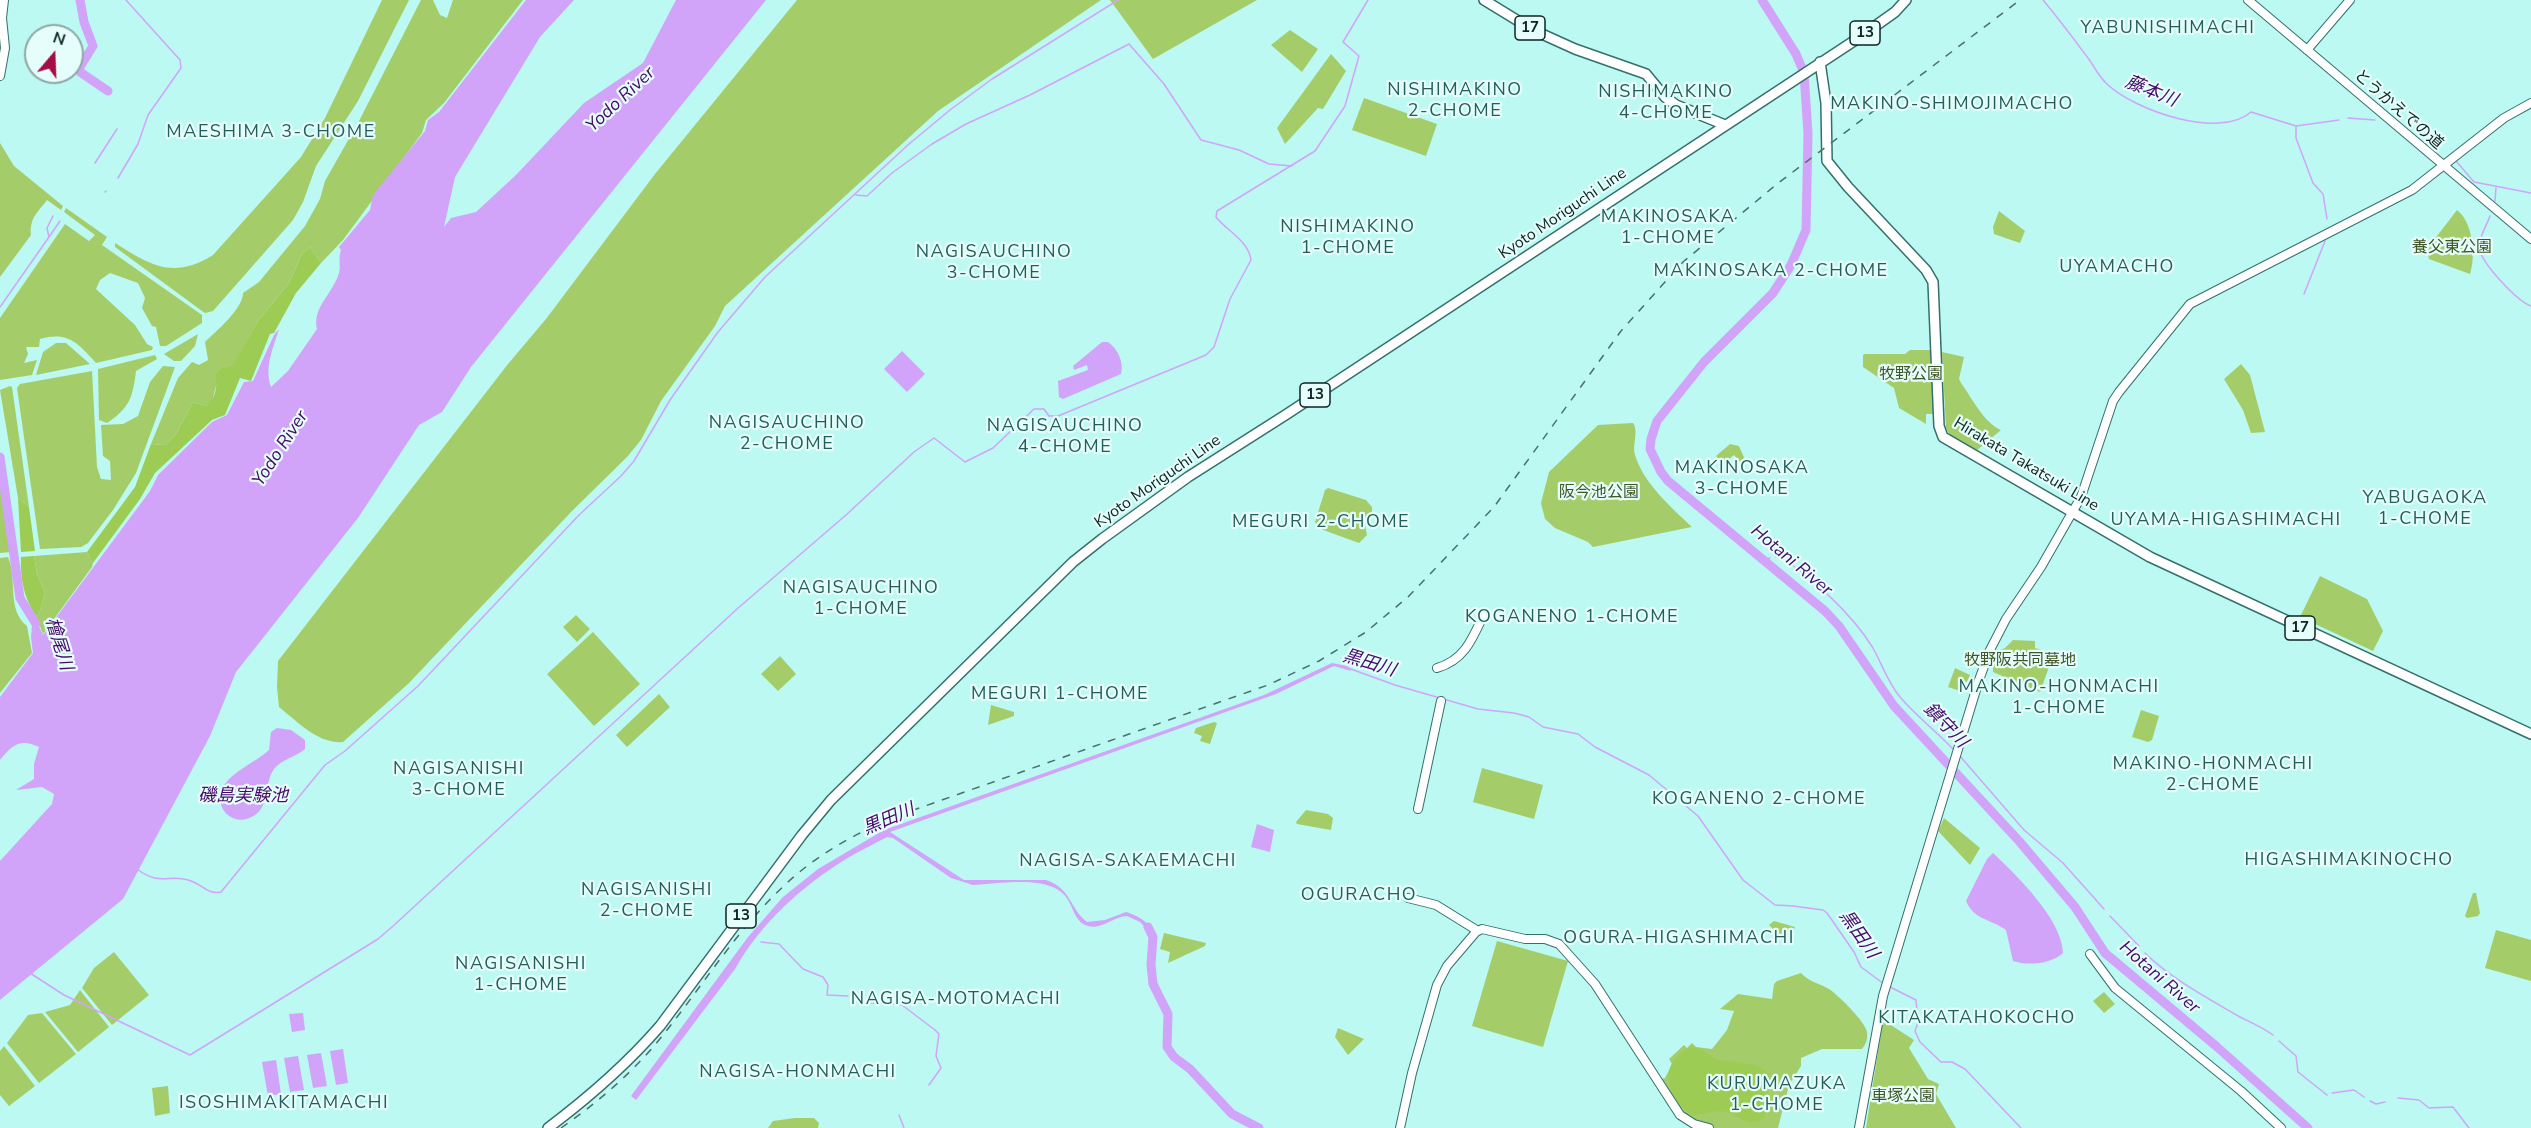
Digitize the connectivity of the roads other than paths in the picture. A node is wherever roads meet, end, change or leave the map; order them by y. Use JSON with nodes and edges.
{"nodes":[{"id":1,"x":4,"y":0,"type":"edge"},
{"id":2,"x":1484,"y":0,"type":"edge"},
{"id":3,"x":1906,"y":0,"type":"edge"},
{"id":4,"x":2350,"y":0,"type":"edge"},
{"id":5,"x":2249,"y":1,"type":"edge"},
{"id":6,"x":2307,"y":50,"type":"junction"},
{"id":7,"x":1820,"y":62,"type":"junction"},
{"id":8,"x":0,"y":76,"type":"edge"},
{"id":9,"x":2531,"y":103,"type":"edge"},
{"id":10,"x":1725,"y":125,"type":"junction"},
{"id":11,"x":2442,"y":166,"type":"junction"},
{"id":12,"x":2531,"y":239,"type":"edge"},
{"id":13,"x":2074,"y":512,"type":"junction"},
{"id":14,"x":1483,"y":616,"type":"dead end"},
{"id":15,"x":1437,"y":668,"type":"dead end"},
{"id":16,"x":1441,"y":701,"type":"dead end"},
{"id":17,"x":2531,"y":734,"type":"edge"},
{"id":18,"x":1418,"y":809,"type":"dead end"},
{"id":19,"x":1408,"y":898,"type":"dead end"},
{"id":20,"x":1478,"y":931,"type":"junction"},
{"id":21,"x":2090,"y":954,"type":"dead end"},
{"id":22,"x":548,"y":1128,"type":"edge"},
{"id":23,"x":1400,"y":1128,"type":"edge"},
{"id":24,"x":1709,"y":1128,"type":"edge"},
{"id":25,"x":1859,"y":1128,"type":"edge"},
{"id":26,"x":2281,"y":1128,"type":"edge"}],
"edges":[{"from":1,"to":8,"type":"street"},
{"from":2,"to":10,"type":"main road","number":"17"},
{"from":3,"to":7,"type":"main road","name":"Kyoto Moriguchi Line","number":"13"},
{"from":4,"to":6,"type":"street"},
{"from":5,"to":6,"type":"street","name":"とうかえでの道"},
{"from":6,"to":11,"type":"street","name":"とうかえでの道"},
{"from":7,"to":10,"type":"main road","name":"Kyoto Moriguchi Line","number":"13"},
{"from":7,"to":13,"type":"main road","name":"Hirakata Takatsuki Line","number":"17"},
{"from":9,"to":11,"type":"street"},
{"from":10,"to":22,"type":"main road","name":"Kyoto Moriguchi Line","number":"13"},
{"from":11,"to":12,"type":"street","name":"とうかえでの道"},
{"from":11,"to":13,"type":"street"},
{"from":13,"to":17,"type":"main road","name":"Hirakata Takatsuki Line","number":"17"},
{"from":13,"to":25,"type":"street"},
{"from":14,"to":15,"type":"street"},
{"from":16,"to":18,"type":"street"},
{"from":19,"to":20,"type":"street"},
{"from":20,"to":23,"type":"street"},
{"from":20,"to":24,"type":"street"},
{"from":21,"to":26,"type":"street"}]}
